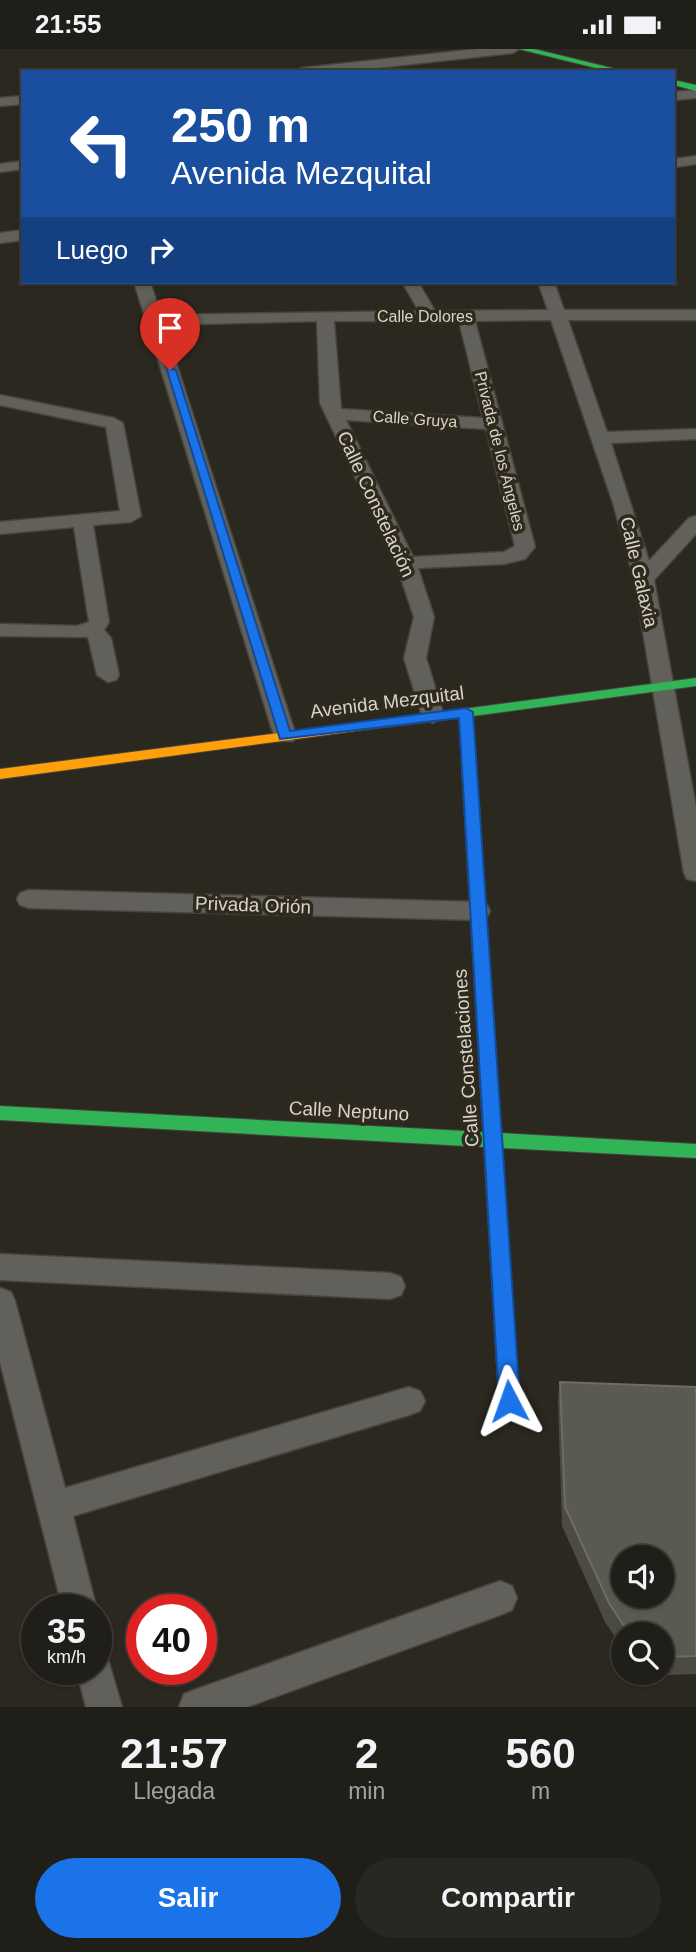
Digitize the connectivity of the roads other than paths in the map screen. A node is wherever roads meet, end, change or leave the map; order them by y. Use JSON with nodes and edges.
{"nodes":[{"id":1,"x":513,"y":49,"type":"edge"},
{"id":2,"x":523,"y":49,"type":"edge"},
{"id":3,"x":361,"y":69,"type":"edge"},
{"id":4,"x":341,"y":70,"type":"edge"},
{"id":5,"x":615,"y":70,"type":"edge"},
{"id":6,"x":675,"y":83,"type":"edge"},
{"id":7,"x":696,"y":88,"type":"edge"},
{"id":8,"x":696,"y":94,"type":"edge"},
{"id":9,"x":675,"y":96,"type":"edge"},
{"id":10,"x":21,"y":100,"type":"edge"},
{"id":11,"x":0,"y":102,"type":"edge"},
{"id":12,"x":696,"y":160,"type":"edge"},
{"id":13,"x":675,"y":163,"type":"edge"},
{"id":14,"x":21,"y":165,"type":"edge"},
{"id":15,"x":0,"y":168,"type":"edge"},
{"id":16,"x":21,"y":235,"type":"edge"},
{"id":17,"x":0,"y":237,"type":"edge"},
{"id":18,"x":143,"y":284,"type":"edge"},
{"id":19,"x":411,"y":284,"type":"edge"},
{"id":20,"x":546,"y":284,"type":"edge"},
{"id":21,"x":325,"y":316,"type":"junction"},
{"id":22,"x":559,"y":316,"type":"junction"},
{"id":23,"x":696,"y":316,"type":"edge"},
{"id":24,"x":431,"y":317,"type":"junction"},
{"id":25,"x":466,"y":317,"type":"junction"},
{"id":26,"x":154,"y":320,"type":"junction"},
{"id":27,"x":0,"y":400,"type":"edge"},
{"id":28,"x":334,"y":414,"type":"junction"},
{"id":29,"x":495,"y":424,"type":"junction"},
{"id":30,"x":696,"y":434,"type":"edge"},
{"id":31,"x":601,"y":438,"type":"junction"},
{"id":32,"x":83,"y":522,"type":"junction"},
{"id":33,"x":696,"y":522,"type":"edge"},
{"id":34,"x":0,"y":528,"type":"edge"},
{"id":35,"x":406,"y":563,"type":"junction"},
{"id":36,"x":644,"y":579,"type":"junction"},
{"id":37,"x":0,"y":630,"type":"edge"},
{"id":38,"x":93,"y":630,"type":"junction"},
{"id":39,"x":108,"y":675,"type":"dead end"},
{"id":40,"x":696,"y":683,"type":"edge"},
{"id":41,"x":663,"y":687,"type":"junction"},
{"id":42,"x":466,"y":712,"type":"junction"},
{"id":43,"x":433,"y":716,"type":"junction"},
{"id":44,"x":285,"y":736,"type":"junction"},
{"id":45,"x":0,"y":774,"type":"edge"},
{"id":46,"x":696,"y":873,"type":"edge"},
{"id":47,"x":29,"y":899,"type":"dead end"},
{"id":48,"x":478,"y":911,"type":"junction"},
{"id":49,"x":0,"y":1113,"type":"edge"},
{"id":50,"x":492,"y":1140,"type":"junction"},
{"id":51,"x":696,"y":1151,"type":"edge"},
{"id":52,"x":0,"y":1267,"type":"edge"},
{"id":53,"x":390,"y":1286,"type":"dead end"},
{"id":54,"x":0,"y":1301,"type":"edge"},
{"id":55,"x":409,"y":1401,"type":"dead end"},
{"id":56,"x":509,"y":1401,"type":"dead end"},
{"id":57,"x":55,"y":1506,"type":"junction"},
{"id":58,"x":76,"y":1594,"type":"edge"},
{"id":59,"x":500,"y":1598,"type":"dead end"},
{"id":60,"x":98,"y":1685,"type":"edge"},
{"id":61,"x":104,"y":1707,"type":"edge"},
{"id":62,"x":197,"y":1707,"type":"edge"}],
"edges":[{"from":1,"to":3,"type":"street"},
{"from":2,"to":5,"type":"street"},
{"from":3,"to":4,"type":"street"},
{"from":6,"to":7,"type":"street"},
{"from":8,"to":9,"type":"street"},
{"from":10,"to":11,"type":"street"},
{"from":12,"to":13,"type":"street"},
{"from":14,"to":15,"type":"street"},
{"from":16,"to":17,"type":"street"},
{"from":18,"to":26,"type":"street"},
{"from":19,"to":24,"type":"street"},
{"from":20,"to":22,"type":"street","name":"Calle Galaxia"},
{"from":21,"to":24,"type":"street","name":"Calle Dolores"},
{"from":21,"to":26,"type":"street","name":"Calle Dolores"},
{"from":21,"to":28,"type":"street","name":"Calle Constelación"},
{"from":22,"to":23,"type":"street","name":"Calle Dolores"},
{"from":22,"to":25,"type":"street","name":"Calle Dolores"},
{"from":22,"to":31,"type":"street","name":"Calle Galaxia"},
{"from":24,"to":25,"type":"street","name":"Calle Dolores"},
{"from":25,"to":29,"type":"street","name":"Privada de los Ángeles"},
{"from":26,"to":44,"type":"street"},
{"from":27,"to":32,"type":"street"},
{"from":28,"to":29,"type":"street","name":"Calle Gruya"},
{"from":28,"to":35,"type":"street","name":"Calle Constelación"},
{"from":29,"to":35,"type":"street","name":"Privada de los Ángeles"},
{"from":30,"to":31,"type":"street"},
{"from":31,"to":36,"type":"street","name":"Calle Galaxia"},
{"from":32,"to":34,"type":"street"},
{"from":32,"to":38,"type":"street"},
{"from":33,"to":36,"type":"street"},
{"from":35,"to":43,"type":"street","name":"Calle Constelación"},
{"from":36,"to":41,"type":"street","name":"Calle Galaxia"},
{"from":37,"to":38,"type":"street"},
{"from":38,"to":39,"type":"street"},
{"from":40,"to":41,"type":"street","name":"Avenida Mezquital"},
{"from":41,"to":42,"type":"street","name":"Avenida Mezquital"},
{"from":41,"to":46,"type":"street","name":"Calle Galaxia"},
{"from":42,"to":43,"type":"street","name":"Avenida Mezquital"},
{"from":42,"to":48,"type":"street","name":"Calle Constelaciones"},
{"from":43,"to":44,"type":"street","name":"Avenida Mezquital"},
{"from":44,"to":45,"type":"street","name":"Avenida Mezquital"},
{"from":47,"to":48,"type":"street","name":"Privada Orión"},
{"from":48,"to":50,"type":"street","name":"Calle Constelaciones"},
{"from":49,"to":50,"type":"street","name":"Calle Neptuno"},
{"from":50,"to":51,"type":"street","name":"Calle Neptuno"},
{"from":50,"to":56,"type":"street","name":"Calle Constelaciones"},
{"from":52,"to":53,"type":"street"},
{"from":54,"to":57,"type":"street"},
{"from":55,"to":57,"type":"street"},
{"from":57,"to":58,"type":"street"},
{"from":59,"to":62,"type":"street"},
{"from":60,"to":61,"type":"street"}]}
